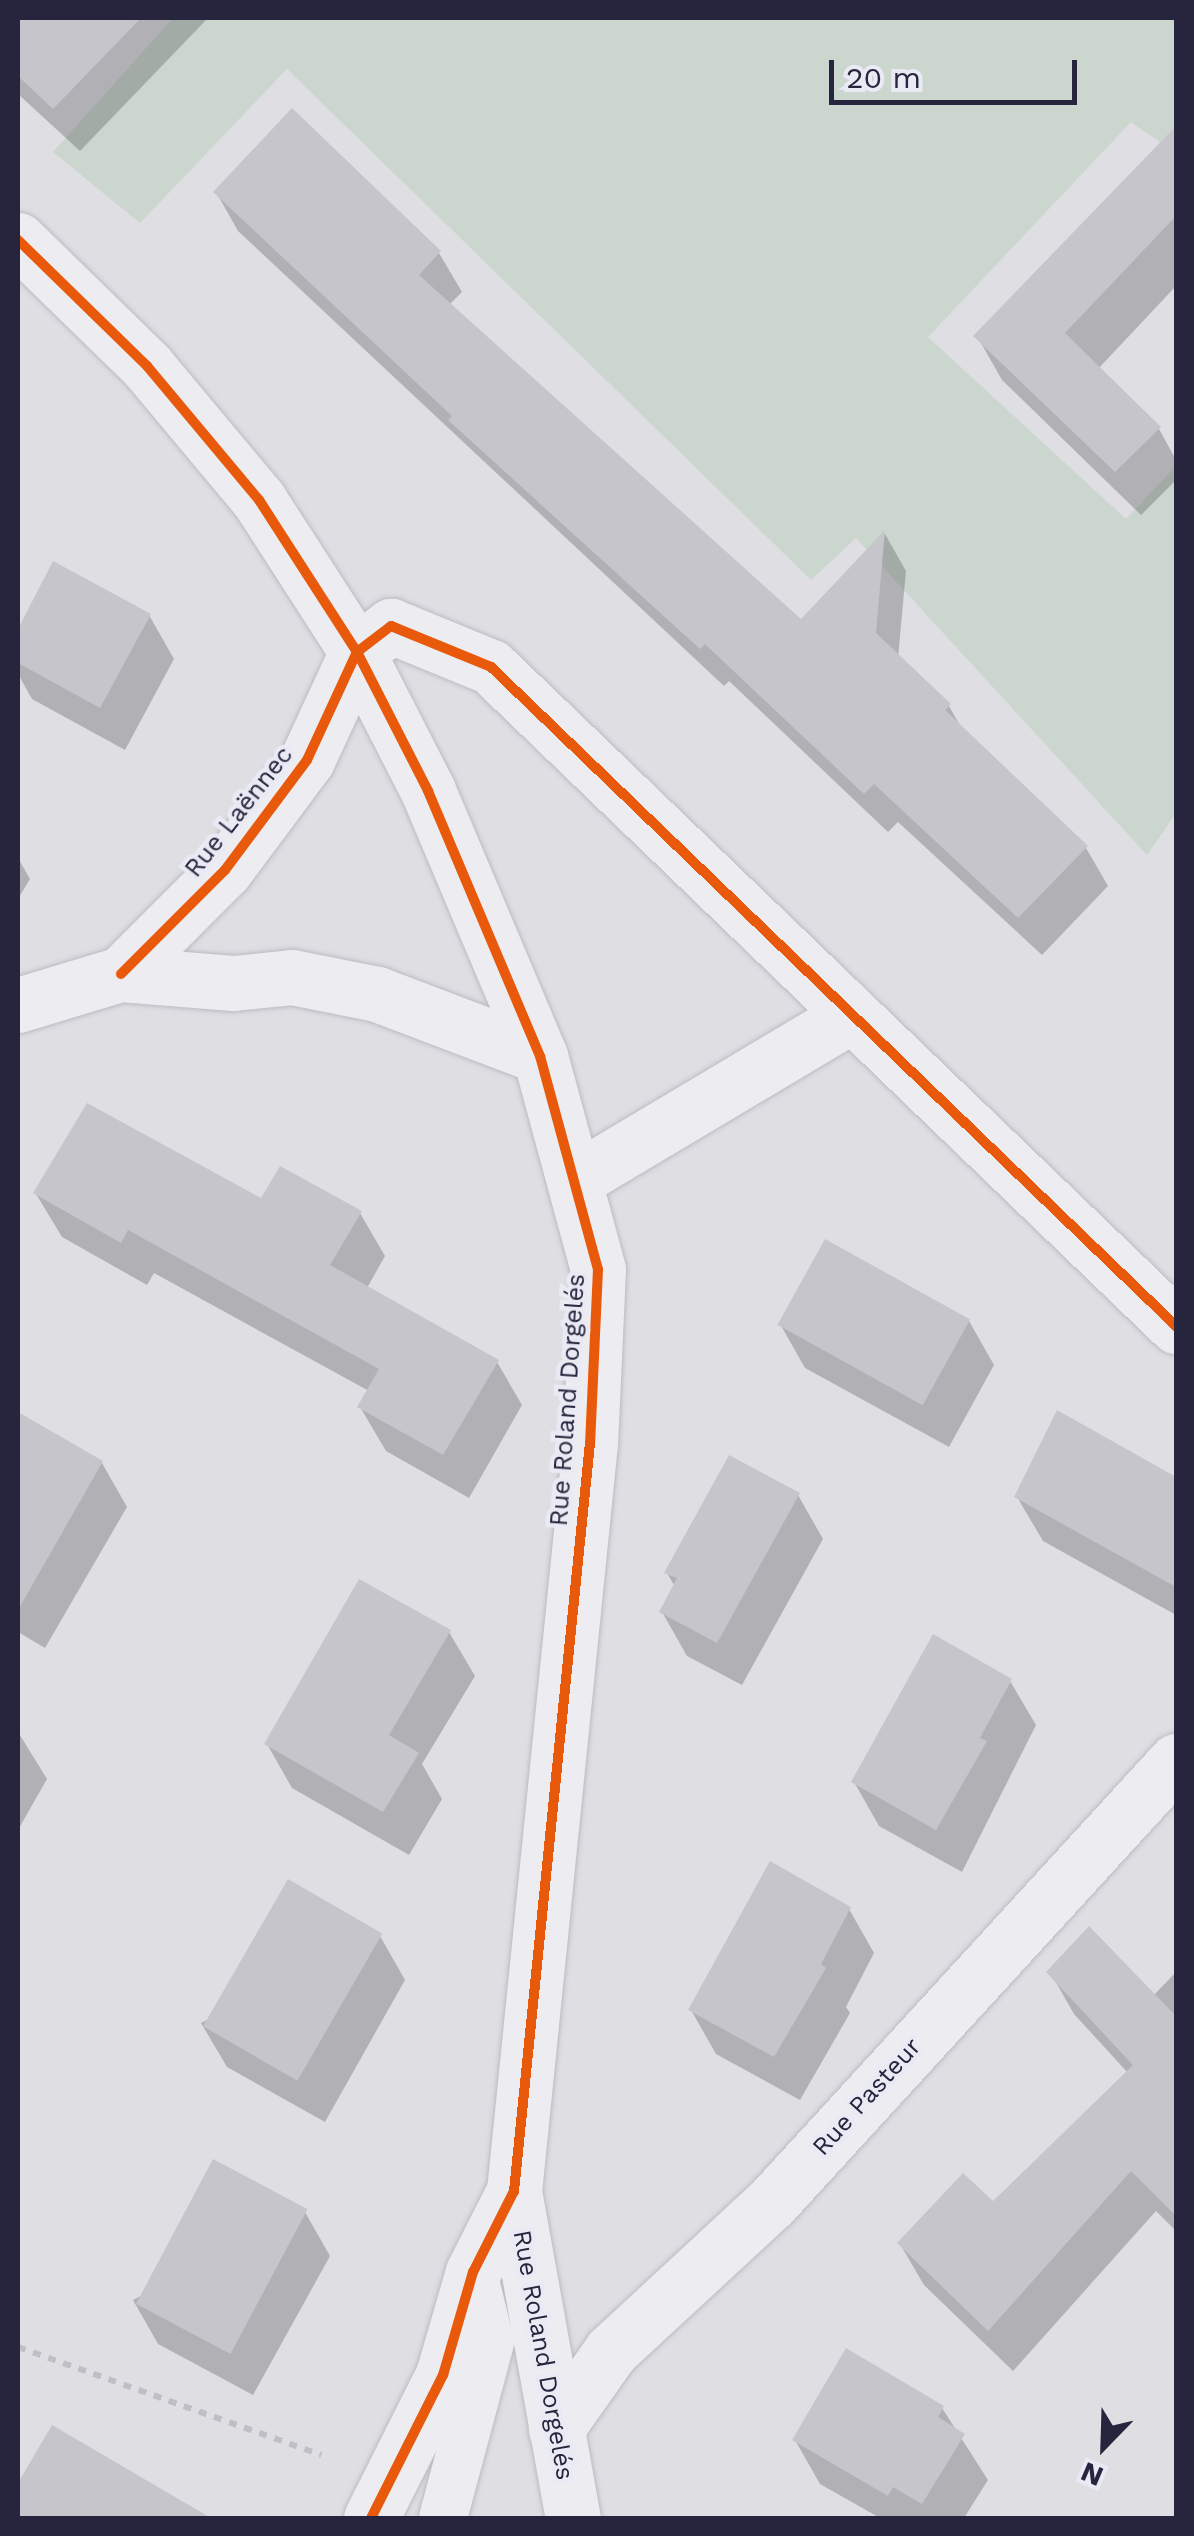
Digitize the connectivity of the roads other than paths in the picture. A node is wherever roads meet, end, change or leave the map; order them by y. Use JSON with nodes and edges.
{"nodes":[{"id":1,"x":18,"y":240,"type":"edge"},
{"id":2,"x":358,"y":652,"type":"junction"},
{"id":3,"x":121,"y":974,"type":"junction"},
{"id":4,"x":18,"y":1005,"type":"edge"},
{"id":5,"x":850,"y":1016,"type":"junction"},
{"id":6,"x":540,"y":1056,"type":"junction"},
{"id":7,"x":574,"y":1180,"type":"junction"},
{"id":8,"x":1176,"y":1326,"type":"edge"},
{"id":9,"x":1176,"y":1761,"type":"edge"},
{"id":10,"x":514,"y":2191,"type":"junction"},
{"id":11,"x":473,"y":2272,"type":"junction"},
{"id":12,"x":556,"y":2429,"type":"junction"},
{"id":13,"x":381,"y":2503,"type":"edge"},
{"id":14,"x":443,"y":2518,"type":"edge"},
{"id":15,"x":573,"y":2518,"type":"edge"}],
"edges":[{"from":1,"to":2,"type":"street","name":"Rue Roland Dorgelés"},
{"from":2,"to":3,"type":"street","name":"Rue Laënnec"},
{"from":2,"to":5,"type":"street"},
{"from":2,"to":6,"type":"street","name":"Rue Roland Dorgelés"},
{"from":3,"to":4,"type":"street","name":"Rue Laënnec"},
{"from":3,"to":6,"type":"street","name":"Rue Laënnec"},
{"from":5,"to":7,"type":"street"},
{"from":5,"to":8,"type":"street"},
{"from":6,"to":7,"type":"street","name":"Rue Roland Dorgelés"},
{"from":7,"to":10,"type":"street","name":"Rue Roland Dorgelés"},
{"from":9,"to":12,"type":"street","name":"Rue Pasteur"},
{"from":10,"to":11,"type":"street","name":"Rue Roland Dorgelés"},
{"from":10,"to":12,"type":"street","name":"Rue Roland Dorgelés"},
{"from":11,"to":13,"type":"street","name":"Rue Roland Dorgelés"},
{"from":11,"to":14,"type":"lane"},
{"from":12,"to":15,"type":"street","name":"Rue Roland Dorgelés"}]}
